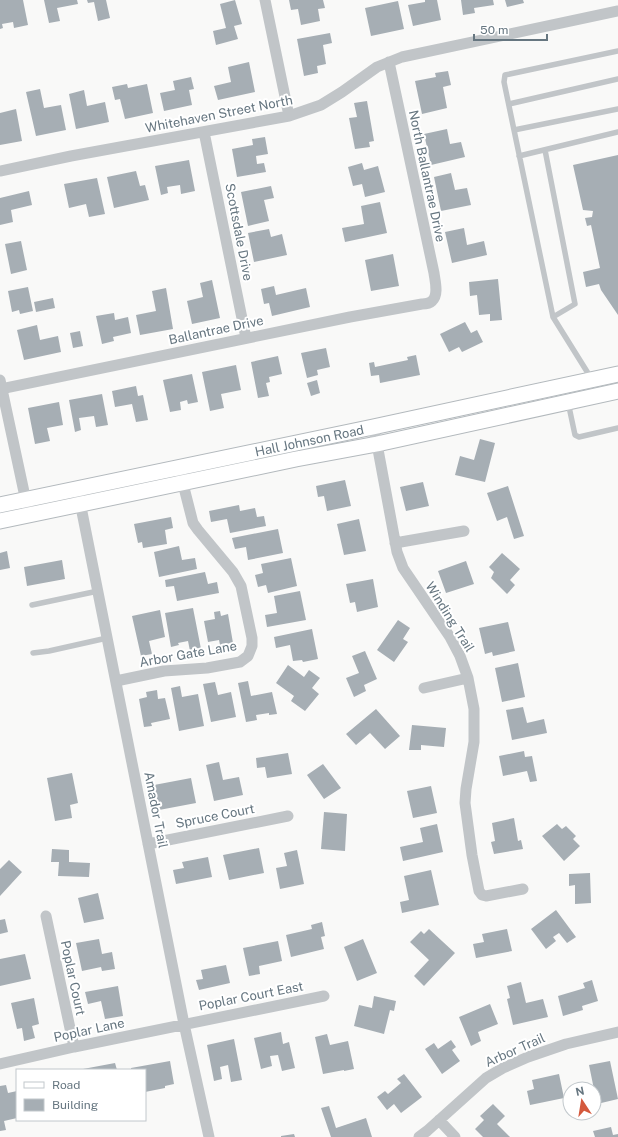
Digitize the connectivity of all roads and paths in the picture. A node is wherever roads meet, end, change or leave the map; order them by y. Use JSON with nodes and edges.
{"nodes":[{"id":1,"x":265,"y":0,"type":"edge"},
{"id":2,"x":618,"y":11,"type":"edge"},
{"id":3,"x":618,"y":51,"type":"edge"},
{"id":4,"x":389,"y":62,"type":"junction"},
{"id":5,"x":618,"y":79,"type":"edge"},
{"id":6,"x":509,"y":104,"type":"junction"},
{"id":7,"x":618,"y":109,"type":"edge"},
{"id":8,"x":289,"y":116,"type":"junction"},
{"id":9,"x":514,"y":130,"type":"junction"},
{"id":10,"x":204,"y":132,"type":"junction"},
{"id":11,"x":618,"y":132,"type":"edge"},
{"id":12,"x":545,"y":150,"type":"junction"},
{"id":13,"x":519,"y":156,"type":"junction"},
{"id":14,"x":0,"y":171,"type":"edge"},
{"id":15,"x":435,"y":297,"type":"joint"},
{"id":16,"x":553,"y":317,"type":"junction"},
{"id":17,"x":246,"y":338,"type":"junction"},
{"id":18,"x":618,"y":374,"type":"edge"},
{"id":19,"x":592,"y":380,"type":"junction"},
{"id":20,"x":1,"y":386,"type":"edge"},
{"id":21,"x":618,"y":391,"type":"edge"},
{"id":22,"x":596,"y":396,"type":"junction"},
{"id":23,"x":568,"y":402,"type":"junction"},
{"id":24,"x":373,"y":427,"type":"junction"},
{"id":25,"x":618,"y":428,"type":"edge"},
{"id":26,"x":377,"y":444,"type":"junction"},
{"id":27,"x":179,"y":468,"type":"junction"},
{"id":28,"x":183,"y":483,"type":"junction"},
{"id":29,"x":77,"y":489,"type":"junction"},
{"id":30,"x":25,"y":500,"type":"junction"},
{"id":31,"x":81,"y":504,"type":"junction"},
{"id":32,"x":0,"y":505,"type":"edge"},
{"id":33,"x":28,"y":515,"type":"junction"},
{"id":34,"x":0,"y":521,"type":"edge"},
{"id":35,"x":464,"y":531,"type":"dead end"},
{"id":36,"x":395,"y":543,"type":"junction"},
{"id":37,"x":98,"y":591,"type":"junction"},
{"id":38,"x":32,"y":605,"type":"dead end"},
{"id":39,"x":108,"y":638,"type":"junction"},
{"id":40,"x":33,"y":653,"type":"dead end"},
{"id":41,"x":468,"y":678,"type":"junction"},
{"id":42,"x":116,"y":681,"type":"junction"},
{"id":43,"x":424,"y":688,"type":"dead end"},
{"id":44,"x":288,"y":816,"type":"dead end"},
{"id":45,"x":148,"y":844,"type":"junction"},
{"id":46,"x":522,"y":889,"type":"dead end"},
{"id":47,"x":46,"y":916,"type":"dead end"},
{"id":48,"x":324,"y":996,"type":"dead end"},
{"id":49,"x":184,"y":1024,"type":"junction"},
{"id":50,"x":618,"y":1032,"type":"edge"},
{"id":51,"x":74,"y":1047,"type":"junction"},
{"id":52,"x":0,"y":1064,"type":"edge"},
{"id":53,"x":439,"y":1120,"type":"junction"},
{"id":54,"x":209,"y":1137,"type":"edge"},
{"id":55,"x":419,"y":1137,"type":"edge"},
{"id":56,"x":455,"y":1137,"type":"edge"}],
"edges":[{"from":1,"to":8,"type":"street"},
{"from":2,"to":4,"type":"street","name":"Whitehaven Street North"},
{"from":3,"to":6,"type":"lane"},
{"from":4,"to":8,"type":"street","name":"Whitehaven Street North"},
{"from":4,"to":15,"type":"street","name":"North Ballantrae Drive"},
{"from":5,"to":6,"type":"lane"},
{"from":6,"to":9,"type":"lane"},
{"from":7,"to":9,"type":"lane"},
{"from":8,"to":10,"type":"street","name":"Whitehaven Street North"},
{"from":9,"to":13,"type":"lane"},
{"from":10,"to":14,"type":"street","name":"Whitehaven Street North"},
{"from":10,"to":17,"type":"street","name":"Scottsdale Drive"},
{"from":11,"to":12,"type":"lane"},
{"from":12,"to":13,"type":"lane"},
{"from":12,"to":16,"type":"lane"},
{"from":13,"to":16,"type":"lane"},
{"from":15,"to":17,"type":"street","name":"Ballantrae Drive"},
{"from":16,"to":19,"type":"lane"},
{"from":17,"to":20,"type":"street","name":"Ballantrae Drive"},
{"from":18,"to":19,"type":"main road","name":"Hall Johnson Road"},
{"from":19,"to":22,"type":"main road"},
{"from":19,"to":24,"type":"main road","name":"Hall Johnson Road"},
{"from":20,"to":30,"type":"street"},
{"from":21,"to":22,"type":"main road","name":"Hall Johnson Road"},
{"from":22,"to":23,"type":"main road","name":"Hall Johnson Road"},
{"from":23,"to":25,"type":"lane"},
{"from":23,"to":26,"type":"main road","name":"Hall Johnson Road"},
{"from":24,"to":26,"type":"street","name":"Winding Trail"},
{"from":24,"to":27,"type":"main road","name":"Hall Johnson Road"},
{"from":26,"to":28,"type":"main road","name":"Hall Johnson Road"},
{"from":26,"to":36,"type":"street","name":"Winding Trail"},
{"from":27,"to":28,"type":"street","name":"Arbor Gate Lane"},
{"from":27,"to":29,"type":"main road","name":"Hall Johnson Road"},
{"from":28,"to":31,"type":"main road","name":"Hall Johnson Road"},
{"from":28,"to":42,"type":"street","name":"Arbor Gate Lane"},
{"from":29,"to":30,"type":"main road","name":"Hall Johnson Road"},
{"from":29,"to":31,"type":"street","name":"Amador Trail"},
{"from":30,"to":32,"type":"main road","name":"Hall Johnson Road"},
{"from":30,"to":33,"type":"street"},
{"from":31,"to":33,"type":"main road","name":"Hall Johnson Road"},
{"from":31,"to":37,"type":"street","name":"Amador Trail"},
{"from":33,"to":34,"type":"main road","name":"Hall Johnson Road"},
{"from":35,"to":36,"type":"street"},
{"from":36,"to":41,"type":"street","name":"Winding Trail"},
{"from":37,"to":38,"type":"lane"},
{"from":37,"to":39,"type":"street","name":"Amador Trail"},
{"from":39,"to":40,"type":"lane"},
{"from":39,"to":42,"type":"street","name":"Amador Trail"},
{"from":41,"to":43,"type":"street"},
{"from":41,"to":46,"type":"street","name":"Winding Trail"},
{"from":42,"to":45,"type":"street","name":"Amador Trail"},
{"from":44,"to":45,"type":"street","name":"Spruce Court"},
{"from":45,"to":49,"type":"street","name":"Amador Trail"},
{"from":47,"to":51,"type":"street","name":"Poplar Court"},
{"from":48,"to":49,"type":"street","name":"Poplar Court East"},
{"from":49,"to":51,"type":"street","name":"Poplar Lane"},
{"from":49,"to":54,"type":"street","name":"Amador Trail"},
{"from":50,"to":53,"type":"street","name":"Arbor Trail"},
{"from":51,"to":52,"type":"street","name":"Poplar Lane"},
{"from":53,"to":55,"type":"street","name":"Arbor Trail"},
{"from":53,"to":56,"type":"street"}]}
